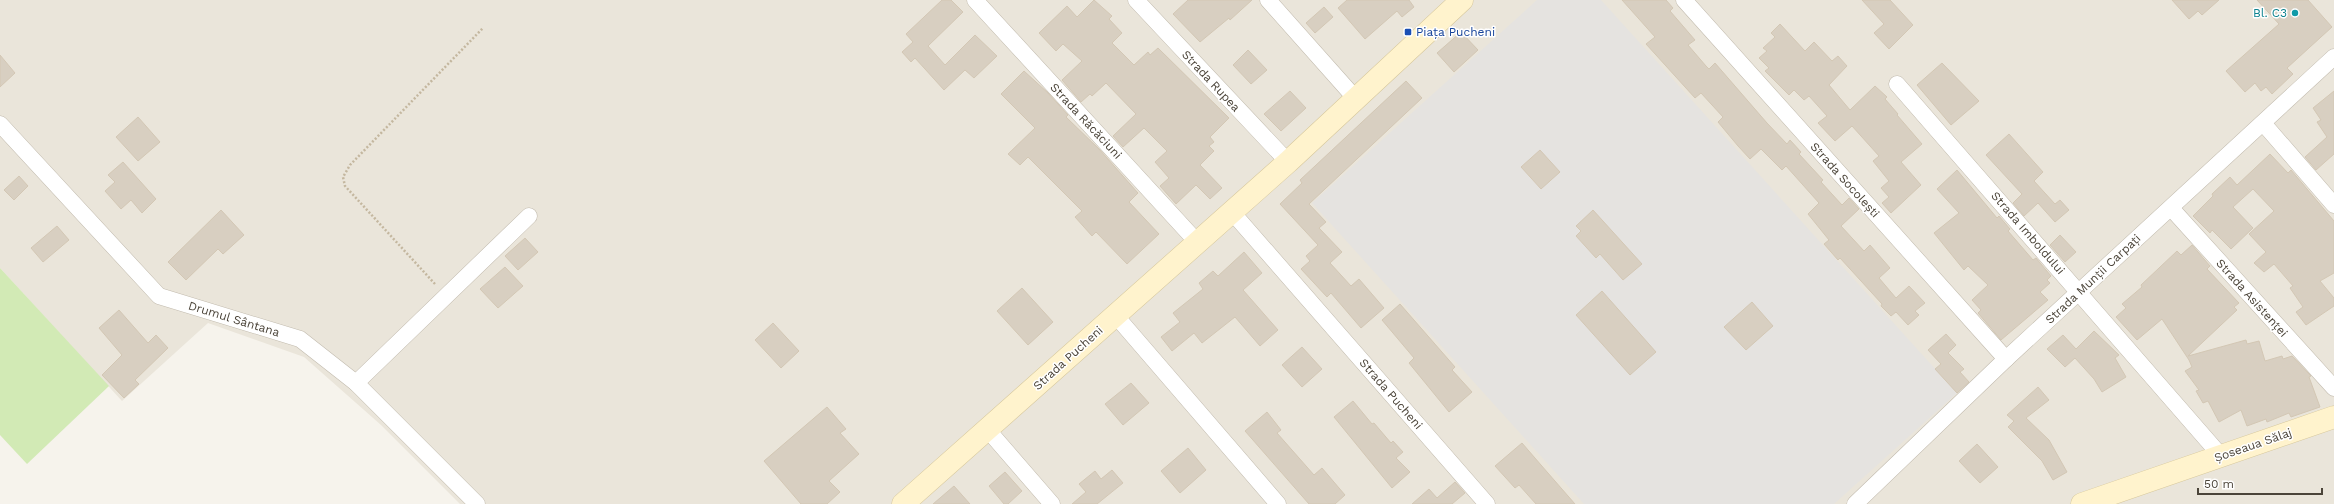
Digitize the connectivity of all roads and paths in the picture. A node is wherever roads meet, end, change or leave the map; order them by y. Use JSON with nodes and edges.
{"nodes":[{"id":1,"x":975,"y":0,"type":"edge"},
{"id":2,"x":1136,"y":0,"type":"edge"},
{"id":3,"x":1268,"y":0,"type":"edge"},
{"id":4,"x":1462,"y":0,"type":"edge"},
{"id":5,"x":1684,"y":0,"type":"edge"},
{"id":6,"x":483,"y":28,"type":"dead end"},
{"id":7,"x":2334,"y":57,"type":"edge"},
{"id":8,"x":1897,"y":84,"type":"dead end"},
{"id":9,"x":1356,"y":98,"type":"junction"},
{"id":10,"x":2263,"y":123,"type":"junction"},
{"id":11,"x":0,"y":124,"type":"edge"},
{"id":12,"x":1288,"y":162,"type":"junction"},
{"id":13,"x":2334,"y":205,"type":"edge"},
{"id":14,"x":2171,"y":208,"type":"junction"},
{"id":15,"x":1232,"y":212,"type":"junction"},
{"id":16,"x":529,"y":216,"type":"dead end"},
{"id":17,"x":1197,"y":242,"type":"junction"},
{"id":18,"x":2079,"y":292,"type":"junction"},
{"id":19,"x":446,"y":296,"type":"junction"},
{"id":20,"x":1116,"y":316,"type":"junction"},
{"id":21,"x":2006,"y":359,"type":"junction"},
{"id":22,"x":356,"y":383,"type":"junction"},
{"id":23,"x":2334,"y":388,"type":"edge"},
{"id":24,"x":2334,"y":417,"type":"edge"},
{"id":25,"x":988,"y":429,"type":"junction"},
{"id":26,"x":2221,"y":456,"type":"junction"},
{"id":27,"x":477,"y":504,"type":"edge"},
{"id":28,"x":903,"y":504,"type":"edge"},
{"id":29,"x":1052,"y":504,"type":"edge"},
{"id":30,"x":1278,"y":504,"type":"edge"},
{"id":31,"x":1487,"y":504,"type":"edge"},
{"id":32,"x":1855,"y":504,"type":"edge"},
{"id":33,"x":2082,"y":504,"type":"edge"}],
"edges":[{"from":1,"to":17,"type":"street","name":"Strada Răcăciuni"},
{"from":2,"to":12,"type":"street","name":"Strada Rupea"},
{"from":3,"to":9,"type":"street"},
{"from":4,"to":9,"type":"street","name":"Strada Pucheni"},
{"from":5,"to":21,"type":"street","name":"Strada Socolești"},
{"from":6,"to":19,"type":"path"},
{"from":7,"to":10,"type":"street","name":"Strada Munții Carpați"},
{"from":8,"to":18,"type":"street","name":"Strada Imboldului"},
{"from":9,"to":12,"type":"street","name":"Strada Pucheni"},
{"from":10,"to":13,"type":"street"},
{"from":10,"to":14,"type":"street","name":"Strada Munții Carpați"},
{"from":11,"to":22,"type":"street","name":"Drumul Sântana"},
{"from":12,"to":15,"type":"street","name":"Strada Pucheni"},
{"from":14,"to":18,"type":"street","name":"Strada Munții Carpați"},
{"from":14,"to":23,"type":"street","name":"Strada Asistenței"},
{"from":15,"to":17,"type":"street","name":"Strada Pucheni"},
{"from":15,"to":31,"type":"street","name":"Strada Pucheni"},
{"from":16,"to":19,"type":"street"},
{"from":17,"to":20,"type":"street","name":"Strada Pucheni"},
{"from":18,"to":21,"type":"street","name":"Strada Munții Carpați"},
{"from":18,"to":26,"type":"street","name":"Strada Imboldului"},
{"from":19,"to":22,"type":"street"},
{"from":20,"to":25,"type":"street","name":"Strada Pucheni"},
{"from":20,"to":30,"type":"street"},
{"from":21,"to":32,"type":"street","name":"Strada Munții Carpați"},
{"from":22,"to":27,"type":"street","name":"Drumul Sântana"},
{"from":24,"to":26,"type":"street","name":"Șoseaua Sălaj"},
{"from":25,"to":28,"type":"street","name":"Strada Pucheni"},
{"from":25,"to":29,"type":"street"},
{"from":26,"to":33,"type":"street","name":"Șoseaua Sălaj"}]}
